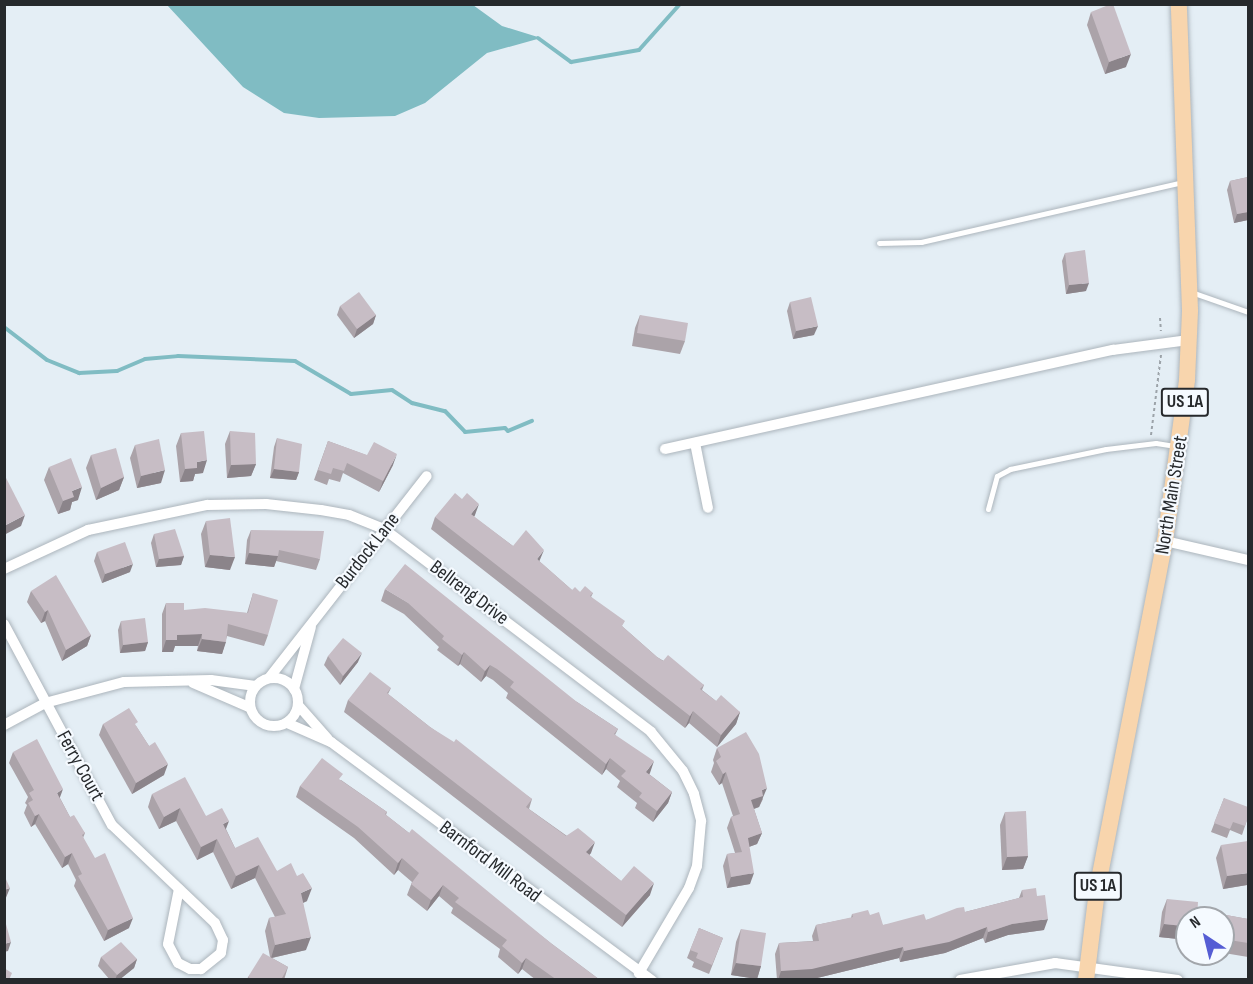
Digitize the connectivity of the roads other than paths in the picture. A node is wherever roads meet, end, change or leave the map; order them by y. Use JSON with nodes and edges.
{"nodes":[{"id":1,"x":1179,"y":4,"type":"edge"},
{"id":2,"x":1186,"y":180,"type":"junction"},
{"id":3,"x":879,"y":243,"type":"dead end"},
{"id":4,"x":1190,"y":291,"type":"junction"},
{"id":5,"x":1248,"y":312,"type":"edge"},
{"id":6,"x":1189,"y":340,"type":"junction"},
{"id":7,"x":695,"y":443,"type":"junction"},
{"id":8,"x":1180,"y":446,"type":"junction"},
{"id":9,"x":665,"y":449,"type":"dead end"},
{"id":10,"x":427,"y":476,"type":"dead end"},
{"id":11,"x":708,"y":508,"type":"dead end"},
{"id":12,"x":988,"y":508,"type":"dead end"},
{"id":13,"x":384,"y":529,"type":"junction"},
{"id":14,"x":1165,"y":542,"type":"junction"},
{"id":15,"x":1248,"y":560,"type":"edge"},
{"id":16,"x":4,"y":569,"type":"edge"},
{"id":17,"x":4,"y":624,"type":"edge"},
{"id":18,"x":311,"y":627,"type":"junction"},
{"id":19,"x":269,"y":678,"type":"junction"},
{"id":20,"x":190,"y":681,"type":"junction"},
{"id":21,"x":256,"y":686,"type":"junction"},
{"id":22,"x":294,"y":689,"type":"junction"},
{"id":23,"x":45,"y":703,"type":"junction"},
{"id":24,"x":298,"y":705,"type":"junction"},
{"id":25,"x":249,"y":707,"type":"junction"},
{"id":26,"x":287,"y":723,"type":"junction"},
{"id":27,"x":4,"y":725,"type":"edge"},
{"id":28,"x":331,"y":742,"type":"junction"},
{"id":29,"x":179,"y":889,"type":"junction"},
{"id":30,"x":639,"y":973,"type":"junction"},
{"id":31,"x":1087,"y":974,"type":"edge"},
{"id":32,"x":652,"y":980,"type":"edge"},
{"id":33,"x":960,"y":980,"type":"edge"},
{"id":34,"x":1178,"y":980,"type":"edge"}],
"edges":[{"from":1,"to":2,"type":"main road","name":"North Main Street","number":"US 1A"},
{"from":2,"to":3,"type":"lane"},
{"from":2,"to":4,"type":"main road","name":"North Main Street","number":"US 1A"},
{"from":4,"to":5,"type":"lane"},
{"from":4,"to":6,"type":"main road","name":"North Main Street","number":"US 1A"},
{"from":6,"to":7,"type":"street"},
{"from":6,"to":8,"type":"main road","name":"North Main Street","number":"US 1A"},
{"from":7,"to":9,"type":"street"},
{"from":7,"to":11,"type":"street"},
{"from":8,"to":12,"type":"lane"},
{"from":8,"to":14,"type":"main road","name":"North Main Street","number":"US 1A"},
{"from":10,"to":13,"type":"street","name":"Burdock Lane"},
{"from":13,"to":16,"type":"street","name":"Bellreng Drive"},
{"from":13,"to":18,"type":"street","name":"Burdock Lane"},
{"from":13,"to":30,"type":"street","name":"Bellreng Drive"},
{"from":14,"to":15,"type":"street"},
{"from":14,"to":31,"type":"main road","name":"North Main Street","number":"US 1A"},
{"from":17,"to":23,"type":"street","name":"Ferry Court"},
{"from":18,"to":19,"type":"street","name":"Burdock Lane"},
{"from":18,"to":22,"type":"street","name":"Burdock Lane"},
{"from":19,"to":21,"type":"street"},
{"from":19,"to":22,"type":"street"},
{"from":20,"to":21,"type":"street","name":"Barnford Mill Road"},
{"from":20,"to":23,"type":"street","name":"Barnford Mill Road"},
{"from":20,"to":25,"type":"street","name":"Barnford Mill Road"},
{"from":21,"to":25,"type":"street"},
{"from":22,"to":24,"type":"street","name":"Barnford Mill Road"},
{"from":23,"to":27,"type":"street","name":"Barnford Mill Road"},
{"from":23,"to":29,"type":"street","name":"Ferry Court"},
{"from":24,"to":26,"type":"street"},
{"from":24,"to":28,"type":"street","name":"Barnford Mill Road"},
{"from":25,"to":26,"type":"street","name":"Barnford Mill Road"},
{"from":26,"to":28,"type":"street","name":"Barnford Mill Road"},
{"from":28,"to":30,"type":"street","name":"Barnford Mill Road"},
{"from":29,"to":29,"type":"street","name":"Ferry Court"},
{"from":30,"to":32,"type":"street","name":"Barnford Mill Road"},
{"from":31,"to":33,"type":"street"},
{"from":31,"to":34,"type":"street"}]}
